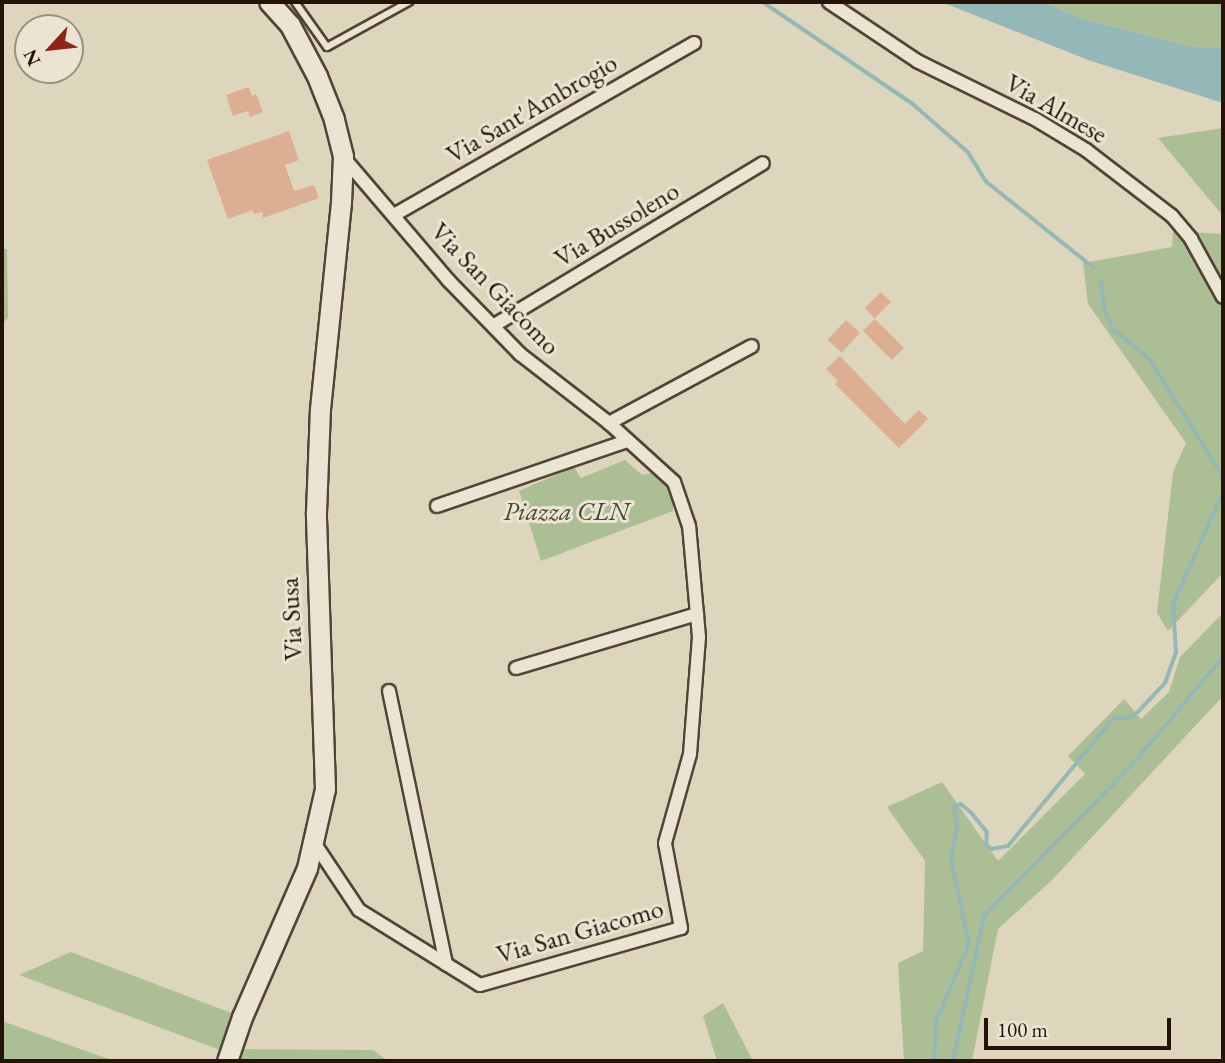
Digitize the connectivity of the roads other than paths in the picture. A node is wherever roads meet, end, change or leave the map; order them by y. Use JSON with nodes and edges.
{"nodes":[{"id":1,"x":269,"y":2,"type":"edge"},
{"id":2,"x":295,"y":2,"type":"edge"},
{"id":3,"x":410,"y":2,"type":"edge"},
{"id":4,"x":829,"y":2,"type":"edge"},
{"id":5,"x":694,"y":43,"type":"dead end"},
{"id":6,"x":343,"y":156,"type":"junction"},
{"id":7,"x":764,"y":163,"type":"dead end"},
{"id":8,"x":394,"y":215,"type":"junction"},
{"id":9,"x":1223,"y":297,"type":"edge"},
{"id":10,"x":493,"y":327,"type":"junction"},
{"id":11,"x":752,"y":346,"type":"dead end"},
{"id":12,"x":609,"y":423,"type":"junction"},
{"id":13,"x":627,"y":441,"type":"junction"},
{"id":14,"x":437,"y":506,"type":"dead end"},
{"id":15,"x":697,"y":614,"type":"junction"},
{"id":16,"x":516,"y":668,"type":"dead end"},
{"id":17,"x":389,"y":691,"type":"dead end"},
{"id":18,"x":315,"y":844,"type":"junction"},
{"id":19,"x":446,"y":964,"type":"junction"},
{"id":20,"x":227,"y":1061,"type":"edge"}],
"edges":[{"from":1,"to":6,"type":"main road","name":"Via Susa"},
{"from":2,"to":3,"type":"lane"},
{"from":4,"to":9,"type":"street","name":"Via Almese"},
{"from":5,"to":8,"type":"street","name":"Via Sant'Ambrogio"},
{"from":6,"to":8,"type":"street","name":"Via San Giacomo"},
{"from":6,"to":18,"type":"main road","name":"Via Susa"},
{"from":7,"to":10,"type":"street","name":"Via Bussoleno"},
{"from":8,"to":10,"type":"street","name":"Via San Giacomo"},
{"from":10,"to":12,"type":"street","name":"Via San Giacomo"},
{"from":11,"to":12,"type":"street"},
{"from":12,"to":13,"type":"street","name":"Via San Giacomo"},
{"from":13,"to":14,"type":"street"},
{"from":13,"to":15,"type":"street","name":"Via San Giacomo"},
{"from":15,"to":16,"type":"street"},
{"from":15,"to":19,"type":"street","name":"Via San Giacomo"},
{"from":17,"to":19,"type":"street"},
{"from":18,"to":19,"type":"street","name":"Via San Giacomo"},
{"from":18,"to":20,"type":"main road","name":"Via Susa"}]}
